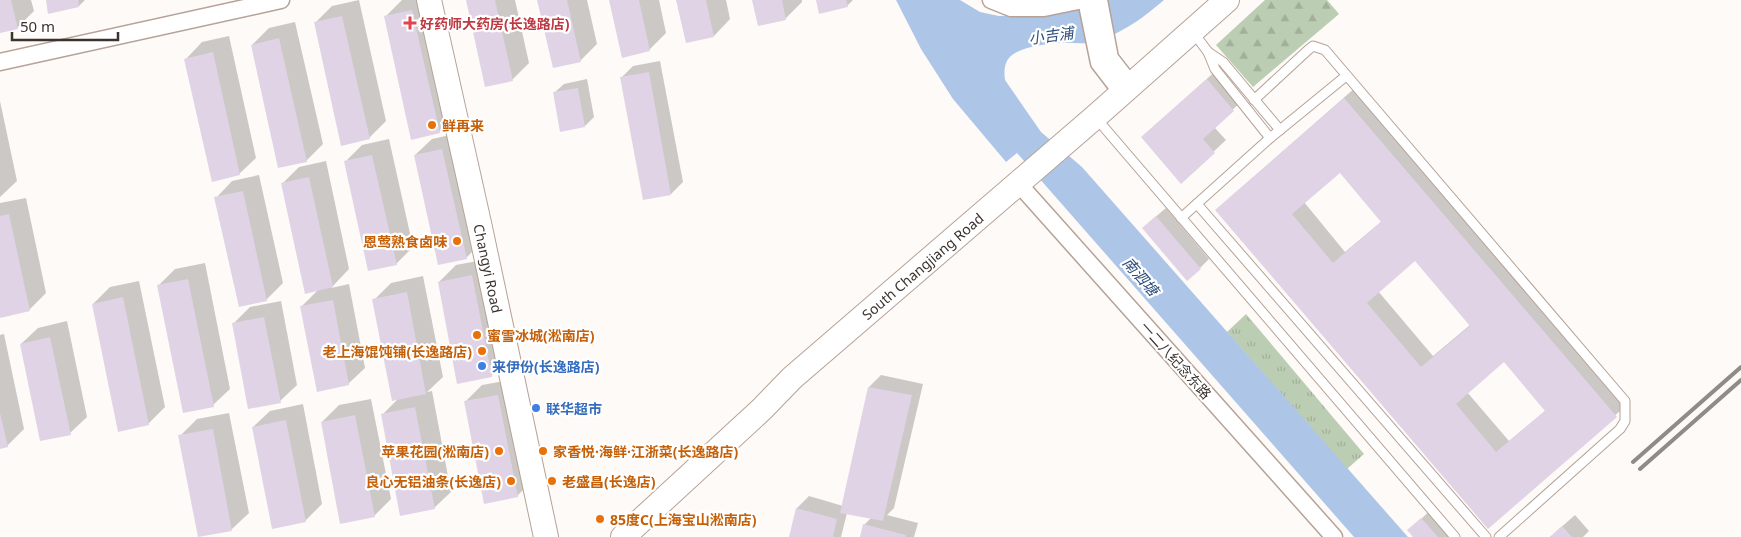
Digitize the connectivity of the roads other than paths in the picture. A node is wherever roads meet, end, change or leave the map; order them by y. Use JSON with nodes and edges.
{"nodes":[{"id":1,"x":281,"y":0,"type":"edge"},
{"id":2,"x":429,"y":0,"type":"edge"},
{"id":3,"x":991,"y":0,"type":"edge"},
{"id":4,"x":1225,"y":3,"type":"edge"},
{"id":5,"x":1091,"y":4,"type":"edge"},
{"id":6,"x":1192,"y":32,"type":"junction"},
{"id":7,"x":1208,"y":52,"type":"junction"},
{"id":8,"x":0,"y":62,"type":"edge"},
{"id":9,"x":1346,"y":76,"type":"junction"},
{"id":10,"x":1127,"y":89,"type":"junction"},
{"id":11,"x":1254,"y":100,"type":"junction"},
{"id":12,"x":1091,"y":121,"type":"junction"},
{"id":13,"x":1280,"y":130,"type":"junction"},
{"id":14,"x":1270,"y":138,"type":"junction"},
{"id":15,"x":1025,"y":177,"type":"junction"},
{"id":16,"x":1197,"y":204,"type":"junction"},
{"id":17,"x":1181,"y":218,"type":"junction"},
{"id":18,"x":546,"y":537,"type":"edge"},
{"id":19,"x":623,"y":537,"type":"edge"},
{"id":20,"x":1334,"y":537,"type":"edge"},
{"id":21,"x":1455,"y":537,"type":"edge"},
{"id":22,"x":1486,"y":537,"type":"edge"},
{"id":23,"x":1499,"y":537,"type":"edge"}],
"edges":[{"from":1,"to":8,"type":"street"},
{"from":2,"to":18,"type":"main road","name":"Changyi Road"},
{"from":3,"to":5,"type":"street"},
{"from":4,"to":6,"type":"main road","name":"South Changjiang Road"},
{"from":5,"to":10,"type":"street"},
{"from":6,"to":7,"type":"lane"},
{"from":6,"to":10,"type":"main road","name":"South Changjiang Road"},
{"from":7,"to":11,"type":"lane"},
{"from":7,"to":14,"type":"lane"},
{"from":9,"to":11,"type":"lane"},
{"from":9,"to":13,"type":"lane"},
{"from":9,"to":23,"type":"lane"},
{"from":10,"to":12,"type":"main road","name":"South Changjiang Road"},
{"from":11,"to":13,"type":"lane"},
{"from":12,"to":15,"type":"main road","name":"South Changjiang Road"},
{"from":12,"to":17,"type":"lane"},
{"from":13,"to":14,"type":"lane"},
{"from":14,"to":16,"type":"lane"},
{"from":15,"to":19,"type":"main road","name":"South Changjiang Road"},
{"from":15,"to":20,"type":"street","name":"一二八纪念东路"},
{"from":16,"to":17,"type":"lane"},
{"from":16,"to":22,"type":"lane"},
{"from":17,"to":21,"type":"lane"}]}
